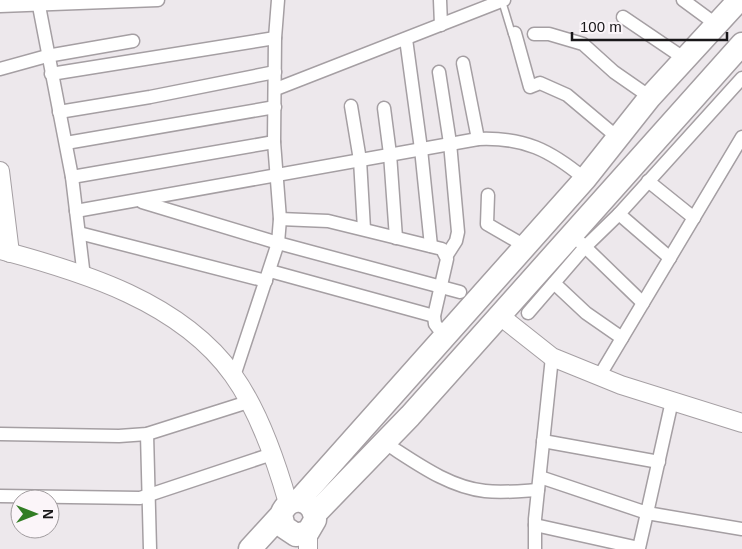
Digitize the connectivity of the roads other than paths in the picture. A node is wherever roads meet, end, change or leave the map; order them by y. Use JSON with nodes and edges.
{"nodes":[{"id":1,"x":158,"y":0,"type":"edge"},
{"id":2,"x":278,"y":0,"type":"edge"},
{"id":3,"x":440,"y":0,"type":"edge"},
{"id":4,"x":503,"y":0,"type":"edge"},
{"id":5,"x":683,"y":0,"type":"edge"},
{"id":6,"x":739,"y":0,"type":"edge"},
{"id":7,"x":2,"y":4,"type":"edge"},
{"id":8,"x":39,"y":6,"type":"junction"},
{"id":9,"x":623,"y":17,"type":"dead end"},
{"id":10,"x":440,"y":25,"type":"junction"},
{"id":11,"x":717,"y":25,"type":"junction"},
{"id":12,"x":514,"y":34,"type":"joint"},
{"id":13,"x":534,"y":34,"type":"dead end"},
{"id":14,"x":275,"y":38,"type":"junction"},
{"id":15,"x":406,"y":39,"type":"junction"},
{"id":16,"x":133,"y":41,"type":"dead end"},
{"id":17,"x":742,"y":44,"type":"edge"},
{"id":18,"x":48,"y":56,"type":"junction"},
{"id":19,"x":685,"y":60,"type":"junction"},
{"id":20,"x":463,"y":63,"type":"dead end"},
{"id":21,"x":0,"y":69,"type":"edge"},
{"id":22,"x":275,"y":72,"type":"junction"},
{"id":23,"x":439,"y":72,"type":"dead end"},
{"id":24,"x":51,"y":74,"type":"junction"},
{"id":25,"x":742,"y":78,"type":"edge"},
{"id":26,"x":276,"y":89,"type":"junction"},
{"id":27,"x":650,"y":97,"type":"junction"},
{"id":28,"x":351,"y":106,"type":"dead end"},
{"id":29,"x":275,"y":107,"type":"junction"},
{"id":30,"x":384,"y":108,"type":"dead end"},
{"id":31,"x":59,"y":112,"type":"junction"},
{"id":32,"x":617,"y":137,"type":"junction"},
{"id":33,"x":742,"y":137,"type":"edge"},
{"id":34,"x":478,"y":139,"type":"junction"},
{"id":35,"x":274,"y":142,"type":"junction"},
{"id":36,"x":66,"y":143,"type":"junction"},
{"id":37,"x":450,"y":143,"type":"junction"},
{"id":38,"x":421,"y":149,"type":"junction"},
{"id":39,"x":390,"y":154,"type":"junction"},
{"id":40,"x":360,"y":160,"type":"junction"},
{"id":41,"x":0,"y":171,"type":"edge"},
{"id":42,"x":276,"y":175,"type":"junction"},
{"id":43,"x":72,"y":177,"type":"junction"},
{"id":44,"x":585,"y":179,"type":"junction"},
{"id":45,"x":648,"y":181,"type":"junction"},
{"id":46,"x":488,"y":195,"type":"dead end"},
{"id":47,"x":140,"y":201,"type":"junction"},
{"id":48,"x":76,"y":211,"type":"junction"},
{"id":49,"x":619,"y":214,"type":"junction"},
{"id":50,"x":694,"y":218,"type":"junction"},
{"id":51,"x":280,"y":219,"type":"junction"},
{"id":52,"x":364,"y":230,"type":"junction"},
{"id":53,"x":79,"y":233,"type":"junction"},
{"id":54,"x":396,"y":238,"type":"junction"},
{"id":55,"x":578,"y":241,"type":"junction"},
{"id":56,"x":278,"y":243,"type":"junction"},
{"id":57,"x":431,"y":246,"type":"junction"},
{"id":58,"x":525,"y":246,"type":"junction"},
{"id":59,"x":5,"y":251,"type":"edge"},
{"id":60,"x":447,"y":255,"type":"junction"},
{"id":61,"x":670,"y":258,"type":"junction"},
{"id":62,"x":268,"y":276,"type":"junction"},
{"id":63,"x":84,"y":277,"type":"junction"},
{"id":64,"x":554,"y":283,"type":"junction"},
{"id":65,"x":440,"y":286,"type":"junction"},
{"id":66,"x":460,"y":292,"type":"dead end"},
{"id":67,"x":643,"y":303,"type":"junction"},
{"id":68,"x":528,"y":313,"type":"dead end"},
{"id":69,"x":434,"y":316,"type":"junction"},
{"id":70,"x":500,"y":316,"type":"junction"},
{"id":71,"x":445,"y":337,"type":"junction"},
{"id":72,"x":622,"y":338,"type":"junction"},
{"id":73,"x":552,"y":357,"type":"junction"},
{"id":74,"x":600,"y":375,"type":"junction"},
{"id":75,"x":234,"y":376,"type":"junction"},
{"id":76,"x":672,"y":400,"type":"junction"},
{"id":77,"x":248,"y":402,"type":"junction"},
{"id":78,"x":742,"y":423,"type":"edge"},
{"id":79,"x":0,"y":434,"type":"edge"},
{"id":80,"x":147,"y":434,"type":"junction"},
{"id":81,"x":543,"y":441,"type":"junction"},
{"id":82,"x":385,"y":443,"type":"junction"},
{"id":83,"x":272,"y":454,"type":"junction"},
{"id":84,"x":658,"y":462,"type":"junction"},
{"id":85,"x":539,"y":484,"type":"junction"},
{"id":86,"x":0,"y":496,"type":"edge"},
{"id":87,"x":148,"y":496,"type":"junction"},
{"id":88,"x":647,"y":514,"type":"junction"},
{"id":89,"x":298,"y":524,"type":"edge"},
{"id":90,"x":536,"y":525,"type":"junction"},
{"id":91,"x":742,"y":529,"type":"edge"},
{"id":92,"x":642,"y":548,"type":"edge"},
{"id":93,"x":150,"y":549,"type":"edge"},
{"id":94,"x":250,"y":549,"type":"edge"},
{"id":95,"x":536,"y":549,"type":"edge"}],
"edges":[{"from":1,"to":8,"type":"street"},
{"from":2,"to":14,"type":"street"},
{"from":3,"to":10,"type":"street"},
{"from":4,"to":10,"type":"street"},
{"from":4,"to":12,"type":"lane"},
{"from":5,"to":11,"type":"street"},
{"from":6,"to":11,"type":"highway"},
{"from":7,"to":8,"type":"street"},
{"from":8,"to":18,"type":"street"},
{"from":9,"to":19,"type":"street"},
{"from":10,"to":15,"type":"street"},
{"from":11,"to":19,"type":"highway"},
{"from":12,"to":32,"type":"street"},
{"from":13,"to":27,"type":"street"},
{"from":14,"to":22,"type":"street"},
{"from":14,"to":24,"type":"street"},
{"from":15,"to":26,"type":"street"},
{"from":15,"to":38,"type":"street"},
{"from":16,"to":18,"type":"street"},
{"from":17,"to":55,"type":"highway"},
{"from":18,"to":21,"type":"street"},
{"from":18,"to":24,"type":"street"},
{"from":19,"to":27,"type":"highway"},
{"from":20,"to":34,"type":"street"},
{"from":22,"to":26,"type":"street"},
{"from":22,"to":31,"type":"street"},
{"from":23,"to":37,"type":"street"},
{"from":24,"to":31,"type":"street"},
{"from":25,"to":45,"type":"street"},
{"from":26,"to":29,"type":"street"},
{"from":27,"to":32,"type":"highway"},
{"from":28,"to":40,"type":"street"},
{"from":29,"to":35,"type":"street"},
{"from":29,"to":36,"type":"street"},
{"from":30,"to":39,"type":"street"},
{"from":31,"to":36,"type":"street"},
{"from":32,"to":44,"type":"highway"},
{"from":33,"to":50,"type":"street"},
{"from":34,"to":37,"type":"street"},
{"from":34,"to":44,"type":"street"},
{"from":35,"to":42,"type":"street"},
{"from":35,"to":43,"type":"street"},
{"from":36,"to":43,"type":"street"},
{"from":37,"to":38,"type":"street"},
{"from":37,"to":60,"type":"street"},
{"from":38,"to":39,"type":"street"},
{"from":38,"to":57,"type":"street"},
{"from":39,"to":40,"type":"street"},
{"from":39,"to":54,"type":"street"},
{"from":40,"to":42,"type":"street"},
{"from":40,"to":52,"type":"street"},
{"from":41,"to":59,"type":"street"},
{"from":42,"to":47,"type":"street"},
{"from":42,"to":51,"type":"street"},
{"from":43,"to":48,"type":"street"},
{"from":44,"to":58,"type":"highway"},
{"from":45,"to":49,"type":"street"},
{"from":45,"to":50,"type":"street"},
{"from":46,"to":58,"type":"street"},
{"from":47,"to":48,"type":"street"},
{"from":47,"to":56,"type":"street"},
{"from":48,"to":53,"type":"street"},
{"from":49,"to":55,"type":"street"},
{"from":49,"to":61,"type":"street"},
{"from":50,"to":61,"type":"street"},
{"from":51,"to":52,"type":"street"},
{"from":51,"to":56,"type":"street"},
{"from":52,"to":54,"type":"street"},
{"from":53,"to":62,"type":"street"},
{"from":53,"to":63,"type":"street"},
{"from":54,"to":57,"type":"street"},
{"from":55,"to":64,"type":"street"},
{"from":55,"to":67,"type":"street"},
{"from":55,"to":70,"type":"highway"},
{"from":56,"to":62,"type":"street"},
{"from":56,"to":65,"type":"street"},
{"from":57,"to":60,"type":"street"},
{"from":58,"to":71,"type":"highway"},
{"from":59,"to":63,"type":"street"},
{"from":60,"to":65,"type":"street"},
{"from":61,"to":67,"type":"street"},
{"from":62,"to":69,"type":"street"},
{"from":62,"to":75,"type":"street"},
{"from":63,"to":75,"type":"street"},
{"from":64,"to":68,"type":"street"},
{"from":64,"to":72,"type":"street"},
{"from":65,"to":66,"type":"street"},
{"from":65,"to":69,"type":"street"},
{"from":67,"to":72,"type":"street"},
{"from":69,"to":71,"type":"street"},
{"from":70,"to":73,"type":"street"},
{"from":70,"to":82,"type":"highway"},
{"from":71,"to":89,"type":"highway"},
{"from":72,"to":74,"type":"street"},
{"from":73,"to":74,"type":"street"},
{"from":73,"to":81,"type":"street"},
{"from":74,"to":76,"type":"street"},
{"from":75,"to":77,"type":"street"},
{"from":76,"to":78,"type":"street"},
{"from":76,"to":84,"type":"street"},
{"from":77,"to":80,"type":"street"},
{"from":77,"to":83,"type":"street"},
{"from":79,"to":80,"type":"street"},
{"from":80,"to":87,"type":"street"},
{"from":81,"to":84,"type":"street"},
{"from":81,"to":85,"type":"street"},
{"from":82,"to":85,"type":"street"},
{"from":82,"to":89,"type":"highway"},
{"from":83,"to":87,"type":"street"},
{"from":83,"to":89,"type":"street"},
{"from":84,"to":88,"type":"street"},
{"from":85,"to":88,"type":"street"},
{"from":85,"to":90,"type":"street"},
{"from":86,"to":87,"type":"street"},
{"from":87,"to":93,"type":"street"},
{"from":88,"to":91,"type":"street"},
{"from":88,"to":92,"type":"street"},
{"from":89,"to":94,"type":"highway"},
{"from":90,"to":92,"type":"street"},
{"from":90,"to":95,"type":"street"}]}
